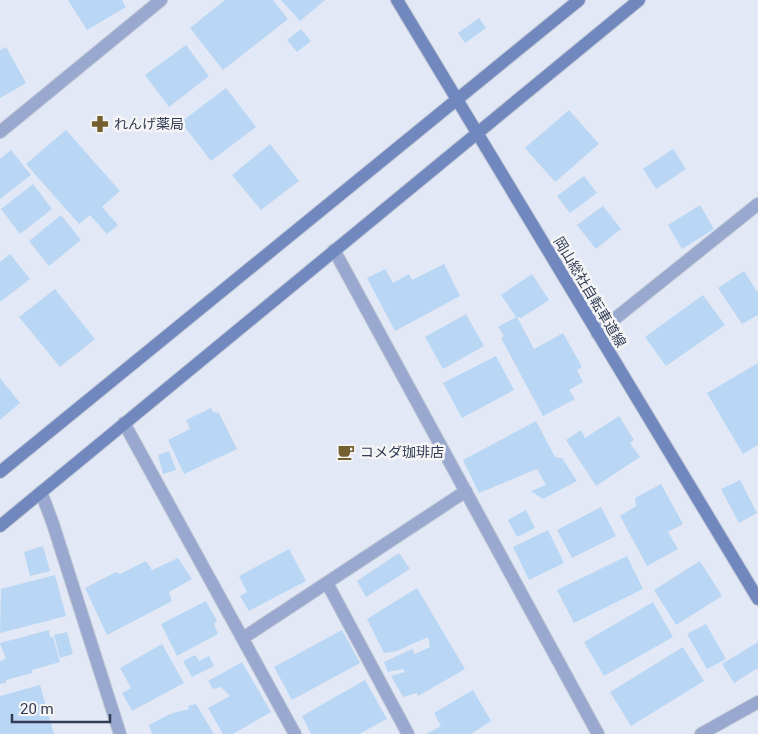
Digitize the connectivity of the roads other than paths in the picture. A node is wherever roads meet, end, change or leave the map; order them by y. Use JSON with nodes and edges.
{"nodes":[{"id":1,"x":161,"y":0,"type":"edge"},
{"id":2,"x":398,"y":0,"type":"edge"},
{"id":3,"x":579,"y":0,"type":"edge"},
{"id":4,"x":639,"y":0,"type":"edge"},
{"id":5,"x":457,"y":100,"type":"junction"},
{"id":6,"x":0,"y":132,"type":"edge"},
{"id":7,"x":477,"y":132,"type":"junction"},
{"id":8,"x":758,"y":204,"type":"edge"},
{"id":9,"x":334,"y":250,"type":"junction"},
{"id":10,"x":598,"y":333,"type":"junction"},
{"id":11,"x":124,"y":423,"type":"junction"},
{"id":12,"x":0,"y":472,"type":"edge"},
{"id":13,"x":466,"y":491,"type":"junction"},
{"id":14,"x":41,"y":492,"type":"junction"},
{"id":15,"x":0,"y":526,"type":"edge"},
{"id":16,"x":327,"y":583,"type":"junction"},
{"id":17,"x":757,"y":597,"type":"edge"},
{"id":18,"x":244,"y":638,"type":"junction"},
{"id":19,"x":758,"y":702,"type":"edge"},
{"id":20,"x":120,"y":734,"type":"edge"},
{"id":21,"x":295,"y":734,"type":"edge"},
{"id":22,"x":408,"y":734,"type":"edge"},
{"id":23,"x":598,"y":734,"type":"edge"},
{"id":24,"x":701,"y":734,"type":"edge"}],
"edges":[{"from":1,"to":6,"type":"street"},
{"from":2,"to":5,"type":"street","name":"岡山総社自転車道線"},
{"from":3,"to":5,"type":"street"},
{"from":4,"to":7,"type":"street"},
{"from":5,"to":7,"type":"street","name":"岡山総社自転車道線"},
{"from":5,"to":12,"type":"street"},
{"from":7,"to":9,"type":"street"},
{"from":7,"to":10,"type":"street","name":"岡山総社自転車道線"},
{"from":8,"to":10,"type":"street"},
{"from":9,"to":11,"type":"street"},
{"from":9,"to":13,"type":"street"},
{"from":10,"to":17,"type":"street","name":"岡山総社自転車道線"},
{"from":11,"to":14,"type":"street"},
{"from":11,"to":18,"type":"street"},
{"from":13,"to":16,"type":"street"},
{"from":13,"to":23,"type":"street"},
{"from":14,"to":15,"type":"street"},
{"from":14,"to":20,"type":"street"},
{"from":16,"to":18,"type":"street"},
{"from":16,"to":22,"type":"street"},
{"from":18,"to":21,"type":"street"},
{"from":19,"to":24,"type":"street"}]}
